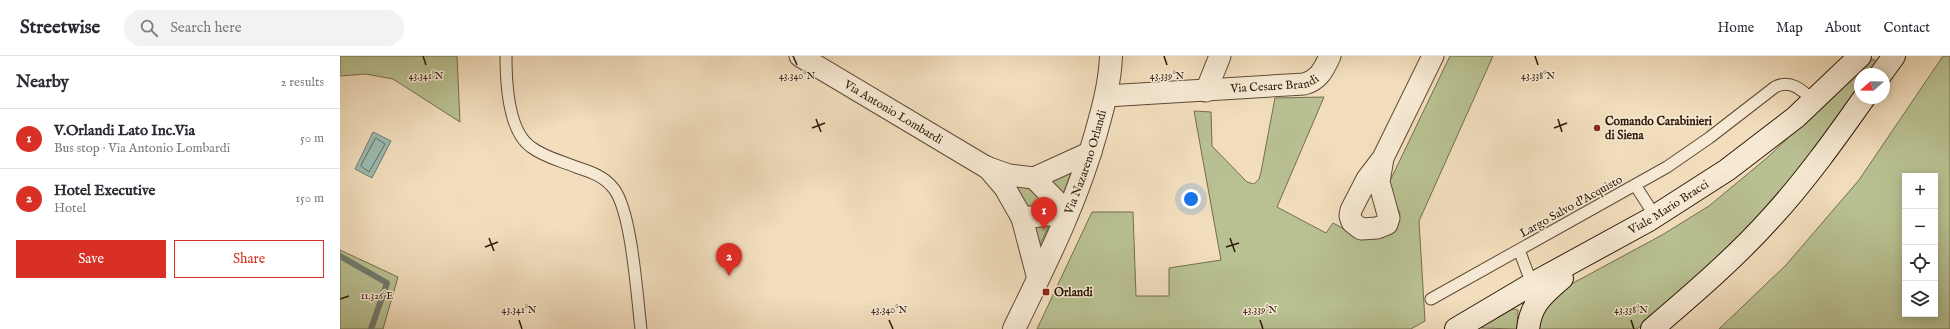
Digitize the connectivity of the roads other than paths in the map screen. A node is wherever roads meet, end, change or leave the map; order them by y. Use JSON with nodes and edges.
{"nodes":[{"id":1,"x":506,"y":56,"type":"edge"},
{"id":2,"x":800,"y":56,"type":"edge"},
{"id":3,"x":1111,"y":56,"type":"edge"},
{"id":4,"x":1220,"y":56,"type":"edge"},
{"id":5,"x":1330,"y":56,"type":"edge"},
{"id":6,"x":1433,"y":56,"type":"edge"},
{"id":7,"x":1860,"y":56,"type":"edge"},
{"id":8,"x":1894,"y":56,"type":"edge"},
{"id":9,"x":1885,"y":68,"type":"edge"},
{"id":10,"x":1206,"y":90,"type":"junction"},
{"id":11,"x":1106,"y":96,"type":"junction"},
{"id":12,"x":1814,"y":101,"type":"junction"},
{"id":13,"x":1860,"y":104,"type":"edge"},
{"id":14,"x":1091,"y":152,"type":"junction"},
{"id":15,"x":1383,"y":158,"type":"dead end"},
{"id":16,"x":986,"y":167,"type":"junction"},
{"id":17,"x":1034,"y":178,"type":"junction"},
{"id":18,"x":1635,"y":185,"type":"junction"},
{"id":19,"x":1068,"y":213,"type":"junction"},
{"id":20,"x":1655,"y":216,"type":"junction"},
{"id":21,"x":1022,"y":218,"type":"junction"},
{"id":22,"x":1519,"y":250,"type":"junction"},
{"id":23,"x":1595,"y":250,"type":"junction"},
{"id":24,"x":1038,"y":279,"type":"junction"},
{"id":25,"x":1532,"y":284,"type":"junction"},
{"id":26,"x":1431,"y":299,"type":"dead end"},
{"id":27,"x":641,"y":329,"type":"edge"},
{"id":28,"x":1014,"y":329,"type":"edge"},
{"id":29,"x":1456,"y":329,"type":"edge"},
{"id":30,"x":1528,"y":329,"type":"edge"},
{"id":31,"x":1652,"y":329,"type":"edge"}],
"edges":[{"from":1,"to":27,"type":"lane"},
{"from":2,"to":16,"type":"street","name":"Via Antonio Lombardi"},
{"from":3,"to":11,"type":"main road","name":"Via Nazareno Orlandi"},
{"from":4,"to":10,"type":"street","name":"Via Cesare Brandi"},
{"from":5,"to":10,"type":"street","name":"Via Cesare Brandi"},
{"from":6,"to":15,"type":"street"},
{"from":7,"to":12,"type":"main road","name":"Viale Mario Bracci"},
{"from":8,"to":9,"type":"main road"},
{"from":10,"to":11,"type":"street","name":"Via Cesare Brandi"},
{"from":11,"to":14,"type":"main road","name":"Via Nazareno Orlandi"},
{"from":12,"to":18,"type":"lane","name":"Largo Salvo d'Acquisto"},
{"from":12,"to":20,"type":"main road","name":"Viale Mario Bracci"},
{"from":13,"to":31,"type":"main road"},
{"from":14,"to":17,"type":"street"},
{"from":14,"to":19,"type":"main road","name":"Via Nazareno Orlandi"},
{"from":16,"to":17,"type":"street","name":"Via Antonio Lombardi"},
{"from":16,"to":21,"type":"street","name":"Via Antonio Lombardi"},
{"from":17,"to":19,"type":"street"},
{"from":18,"to":20,"type":"lane","name":"Largo Salvo d'Acquisto"},
{"from":18,"to":22,"type":"lane","name":"Largo Salvo d'Acquisto"},
{"from":19,"to":21,"type":"street"},
{"from":19,"to":24,"type":"main road","name":"Via Nazareno Orlandi"},
{"from":20,"to":23,"type":"main road","name":"Viale Mario Bracci"},
{"from":21,"to":24,"type":"street","name":"Via Antonio Lombardi"},
{"from":22,"to":25,"type":"lane","name":"Largo Salvo d'Acquisto"},
{"from":22,"to":26,"type":"lane","name":"Largo Salvo d'Acquisto"},
{"from":23,"to":25,"type":"main road","name":"Viale Mario Bracci"},
{"from":23,"to":30,"type":"main road"},
{"from":24,"to":28,"type":"main road","name":"Via Nazareno Orlandi"},
{"from":25,"to":29,"type":"main road","name":"Viale Mario Bracci"}]}
